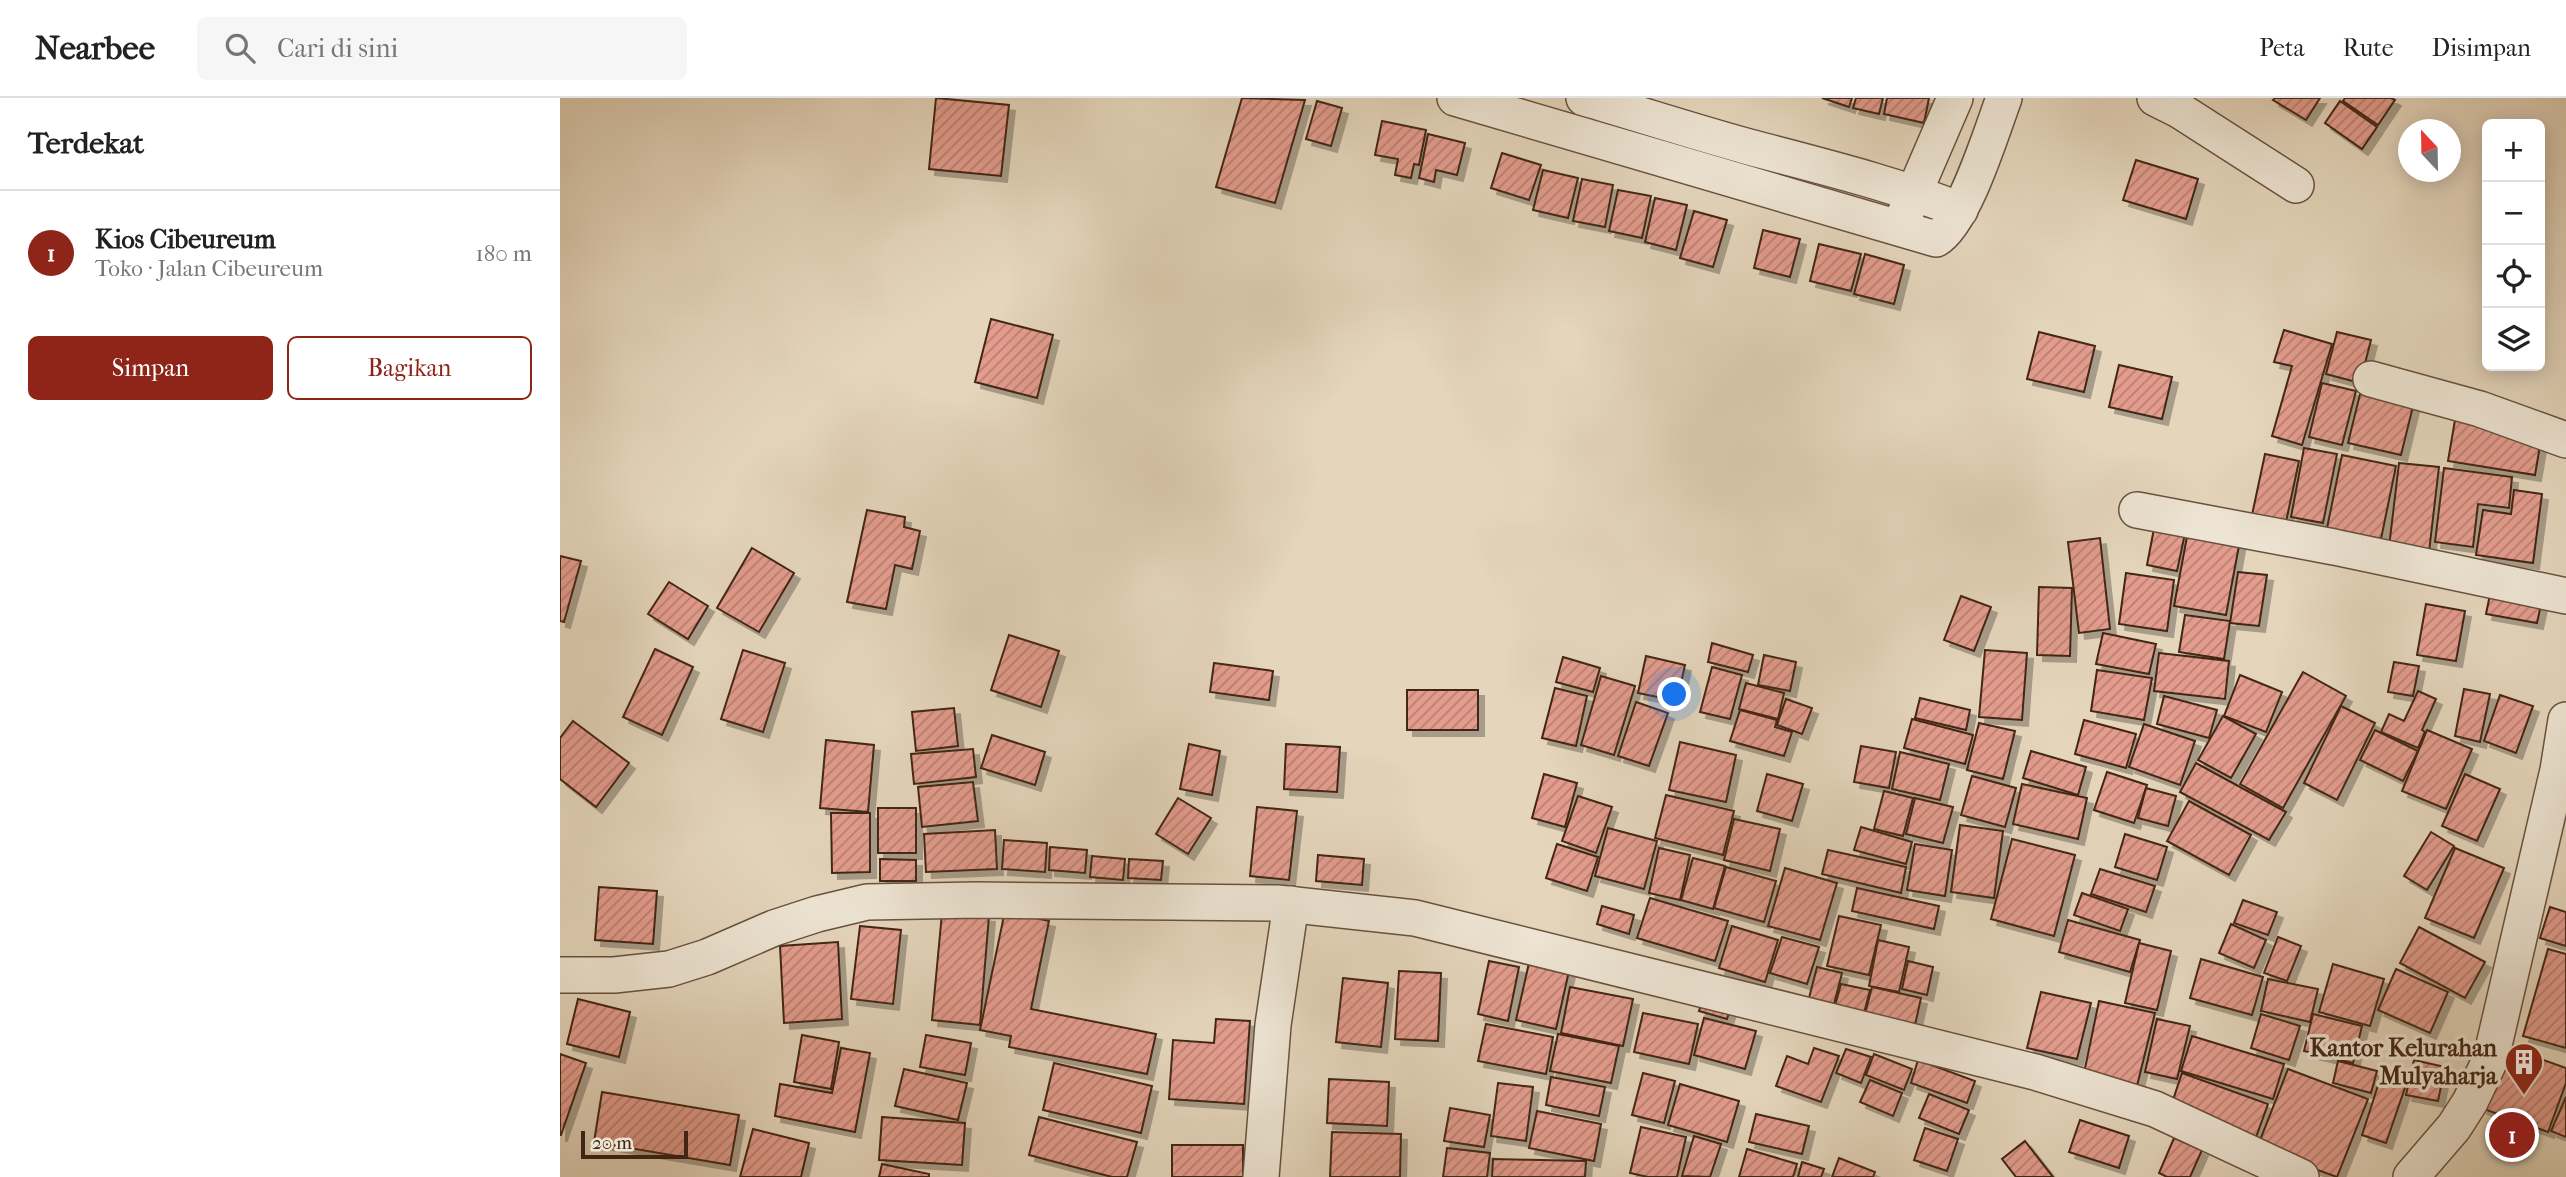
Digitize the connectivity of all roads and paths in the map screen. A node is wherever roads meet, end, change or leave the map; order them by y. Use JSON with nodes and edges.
{"nodes":[{"id":1,"x":1455,"y":98,"type":"edge"},
{"id":2,"x":1584,"y":98,"type":"edge"},
{"id":3,"x":1955,"y":98,"type":"edge"},
{"id":4,"x":2004,"y":98,"type":"edge"},
{"id":5,"x":2173,"y":102,"type":"edge"},
{"id":6,"x":2296,"y":185,"type":"dead end"},
{"id":7,"x":1914,"y":192,"type":"junction"},
{"id":8,"x":1960,"y":210,"type":"junction"},
{"id":9,"x":1900,"y":226,"type":"junction"},
{"id":10,"x":2371,"y":379,"type":"dead end"},
{"id":11,"x":2566,"y":440,"type":"edge"},
{"id":12,"x":2137,"y":510,"type":"dead end"},
{"id":13,"x":2566,"y":596,"type":"edge"},
{"id":14,"x":2566,"y":720,"type":"edge"},
{"id":15,"x":1291,"y":904,"type":"junction"},
{"id":16,"x":560,"y":975,"type":"edge"},
{"id":17,"x":1261,"y":1177,"type":"edge"},
{"id":18,"x":2301,"y":1177,"type":"edge"},
{"id":19,"x":2411,"y":1177,"type":"edge"}],
"edges":[{"from":1,"to":9,"type":"street"},
{"from":2,"to":7,"type":"street"},
{"from":3,"to":7,"type":"street"},
{"from":4,"to":8,"type":"street"},
{"from":5,"to":6,"type":"street"},
{"from":7,"to":8,"type":"street"},
{"from":7,"to":9,"type":"street"},
{"from":8,"to":9,"type":"street"},
{"from":10,"to":11,"type":"street"},
{"from":12,"to":13,"type":"street"},
{"from":14,"to":19,"type":"street"},
{"from":15,"to":16,"type":"street"},
{"from":15,"to":17,"type":"street"},
{"from":15,"to":18,"type":"street"}]}
